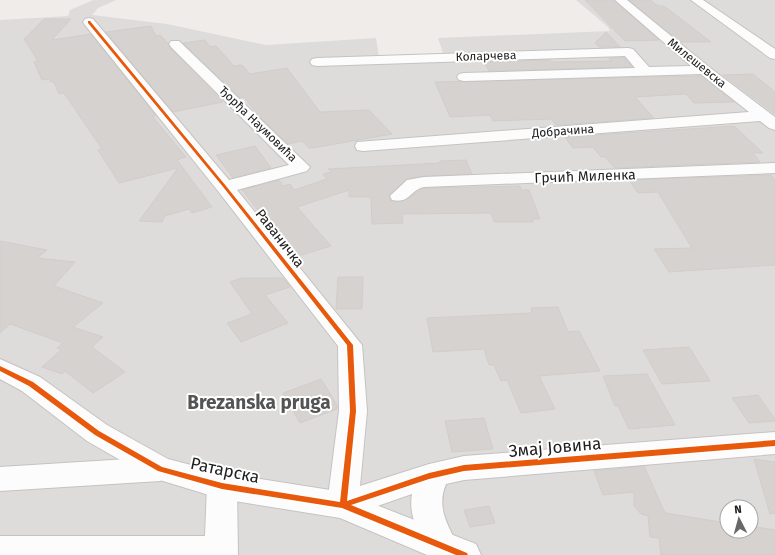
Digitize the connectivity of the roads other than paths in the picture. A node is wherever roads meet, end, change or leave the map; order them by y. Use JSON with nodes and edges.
{"nodes":[{"id":1,"x":620,"y":0,"type":"edge"},
{"id":2,"x":696,"y":0,"type":"edge"},
{"id":3,"x":89,"y":22,"type":"dead end"},
{"id":4,"x":175,"y":44,"type":"dead end"},
{"id":5,"x":775,"y":55,"type":"edge"},
{"id":6,"x":317,"y":62,"type":"dead end"},
{"id":7,"x":704,"y":70,"type":"junction"},
{"id":8,"x":646,"y":72,"type":"junction"},
{"id":9,"x":464,"y":77,"type":"dead end"},
{"id":10,"x":769,"y":121,"type":"edge"},
{"id":11,"x":363,"y":146,"type":"dead end"},
{"id":12,"x":775,"y":168,"type":"edge"},
{"id":13,"x":225,"y":187,"type":"junction"},
{"id":14,"x":400,"y":196,"type":"dead end"},
{"id":15,"x":0,"y":368,"type":"edge"},
{"id":16,"x":775,"y":443,"type":"edge"},
{"id":17,"x":160,"y":469,"type":"junction"},
{"id":18,"x":436,"y":474,"type":"junction"},
{"id":19,"x":0,"y":479,"type":"edge"},
{"id":20,"x":222,"y":486,"type":"junction"},
{"id":21,"x":343,"y":505,"type":"junction"},
{"id":22,"x":453,"y":550,"type":"edge"},
{"id":23,"x":0,"y":551,"type":"edge"},
{"id":24,"x":221,"y":553,"type":"edge"}],
"edges":[{"from":1,"to":7,"type":"street","name":"Милешевска"},
{"from":2,"to":5,"type":"street"},
{"from":3,"to":13,"type":"street","name":"Раваничка"},
{"from":4,"to":13,"type":"street","name":"Ђорђа Наумовића"},
{"from":6,"to":8,"type":"street","name":"Коларчева"},
{"from":7,"to":8,"type":"street","name":"Коларчева"},
{"from":7,"to":10,"type":"street","name":"Милешевска"},
{"from":8,"to":9,"type":"street","name":"Коларчева"},
{"from":10,"to":11,"type":"street","name":"Добрачина"},
{"from":12,"to":14,"type":"street","name":"Грчић Миленка"},
{"from":13,"to":21,"type":"street","name":"Раваничка"},
{"from":15,"to":17,"type":"street","name":"Ратарска"},
{"from":16,"to":18,"type":"street","name":"Змај Јовина"},
{"from":17,"to":19,"type":"street"},
{"from":17,"to":20,"type":"street","name":"Ратарска"},
{"from":18,"to":21,"type":"street","name":"Змај Јовина"},
{"from":18,"to":22,"type":"street"},
{"from":20,"to":21,"type":"street","name":"Ратарска"},
{"from":20,"to":24,"type":"street"},
{"from":21,"to":22,"type":"street","name":"Ратарска"},
{"from":23,"to":24,"type":"street"}]}
